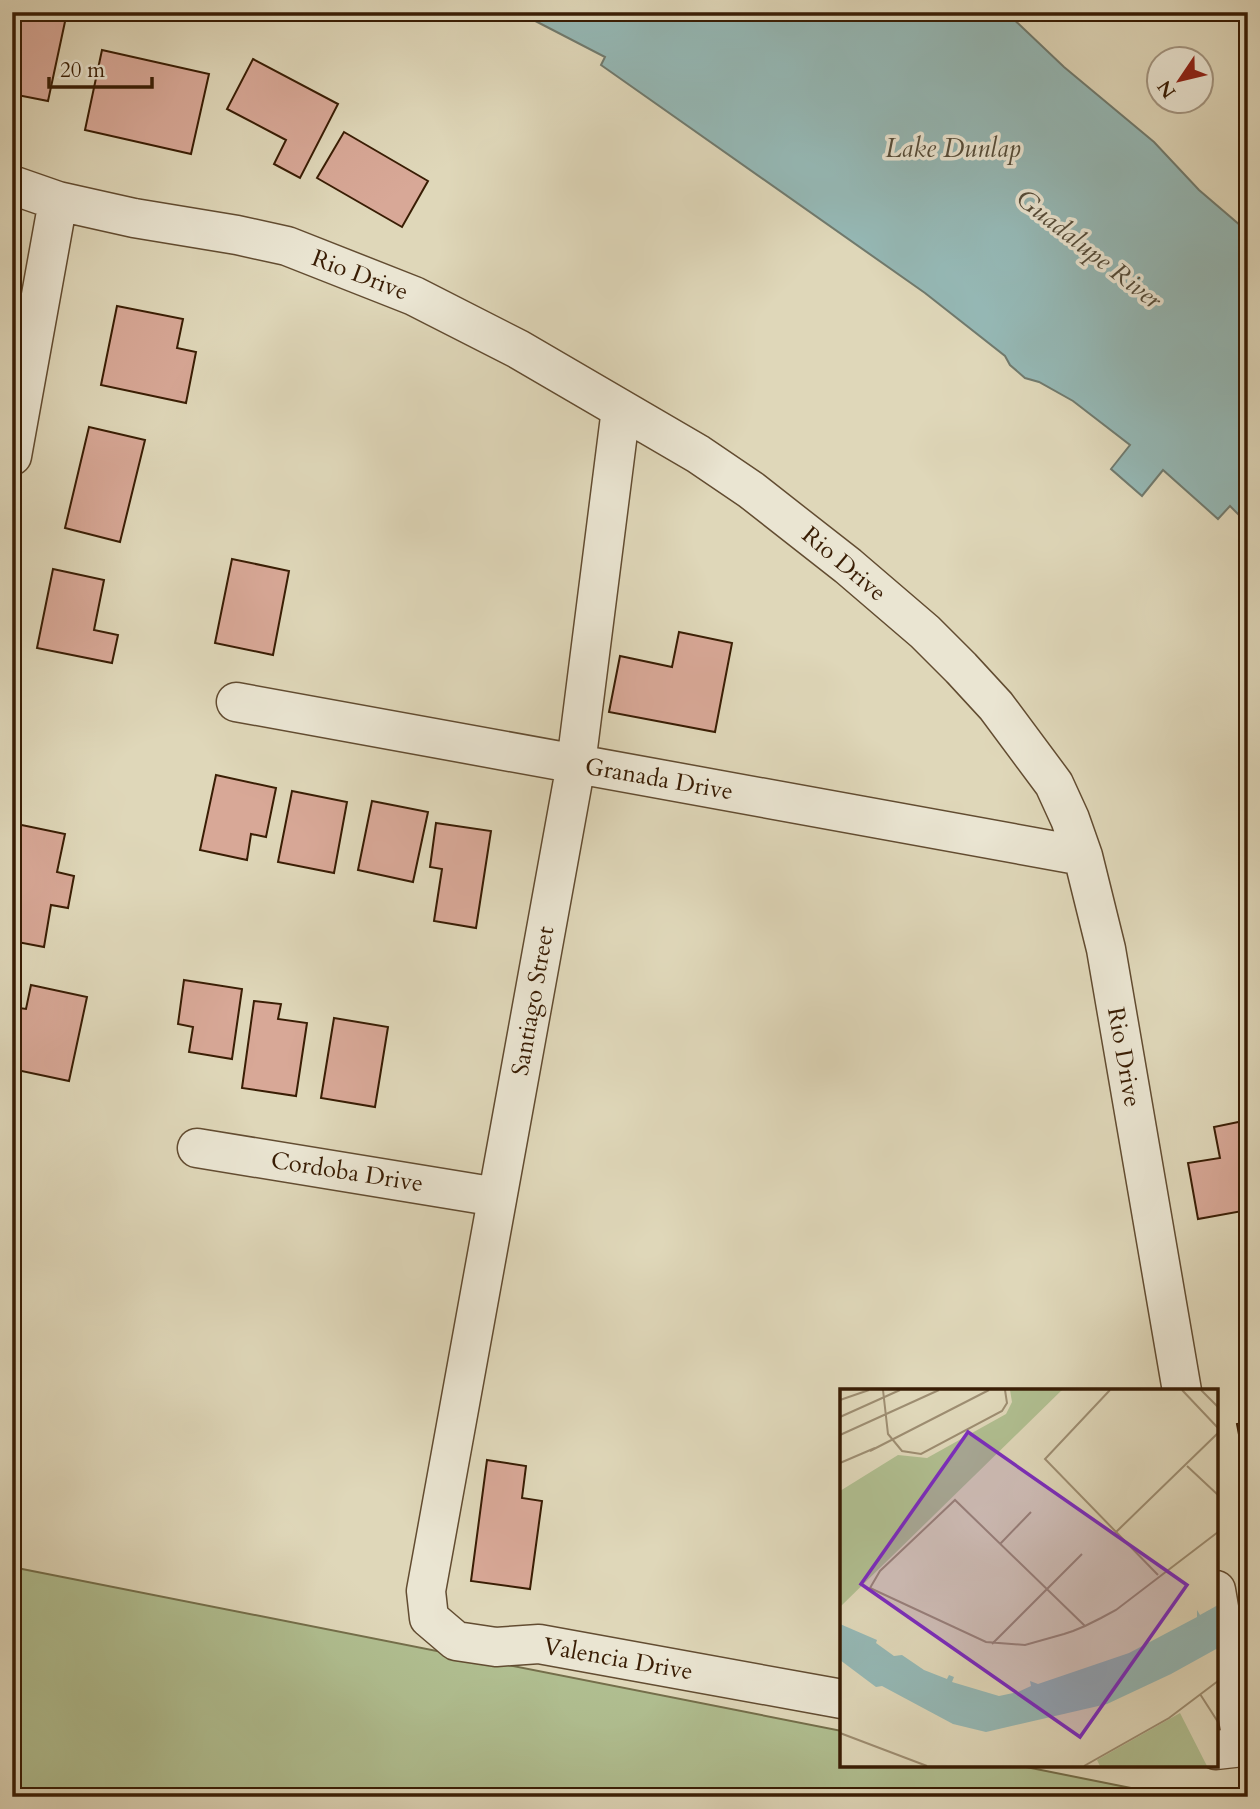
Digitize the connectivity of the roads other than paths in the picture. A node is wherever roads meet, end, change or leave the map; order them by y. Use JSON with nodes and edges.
{"nodes":[{"id":1,"x":12,"y":185,"type":"edge"},
{"id":2,"x":58,"y":201,"type":"junction"},
{"id":3,"x":621,"y":409,"type":"junction"},
{"id":4,"x":12,"y":456,"type":"edge"},
{"id":5,"x":236,"y":702,"type":"dead end"},
{"id":6,"x":576,"y":764,"type":"junction"},
{"id":7,"x":1083,"y":856,"type":"junction"},
{"id":8,"x":197,"y":1148,"type":"dead end"},
{"id":9,"x":497,"y":1197,"type":"junction"},
{"id":10,"x":1182,"y":1389,"type":"edge"},
{"id":11,"x":426,"y":1591,"type":"joint"},
{"id":12,"x":1218,"y":1613,"type":"edge"},
{"id":13,"x":840,"y":1699,"type":"edge"},
{"id":14,"x":1230,"y":1748,"type":"edge"}],
"edges":[{"from":1,"to":2,"type":"street","name":"Rio Drive"},
{"from":2,"to":3,"type":"street","name":"Rio Drive"},
{"from":2,"to":4,"type":"street"},
{"from":3,"to":6,"type":"street","name":"Santiago Street"},
{"from":3,"to":7,"type":"street","name":"Rio Drive"},
{"from":5,"to":6,"type":"street","name":"Granada Drive"},
{"from":6,"to":7,"type":"street","name":"Granada Drive"},
{"from":6,"to":9,"type":"street","name":"Santiago Street"},
{"from":7,"to":10,"type":"street","name":"Rio Drive"},
{"from":8,"to":9,"type":"street","name":"Cordoba Drive"},
{"from":9,"to":11,"type":"street","name":"Santiago Street"},
{"from":11,"to":13,"type":"street","name":"Valencia Drive"},
{"from":12,"to":14,"type":"street"}]}
